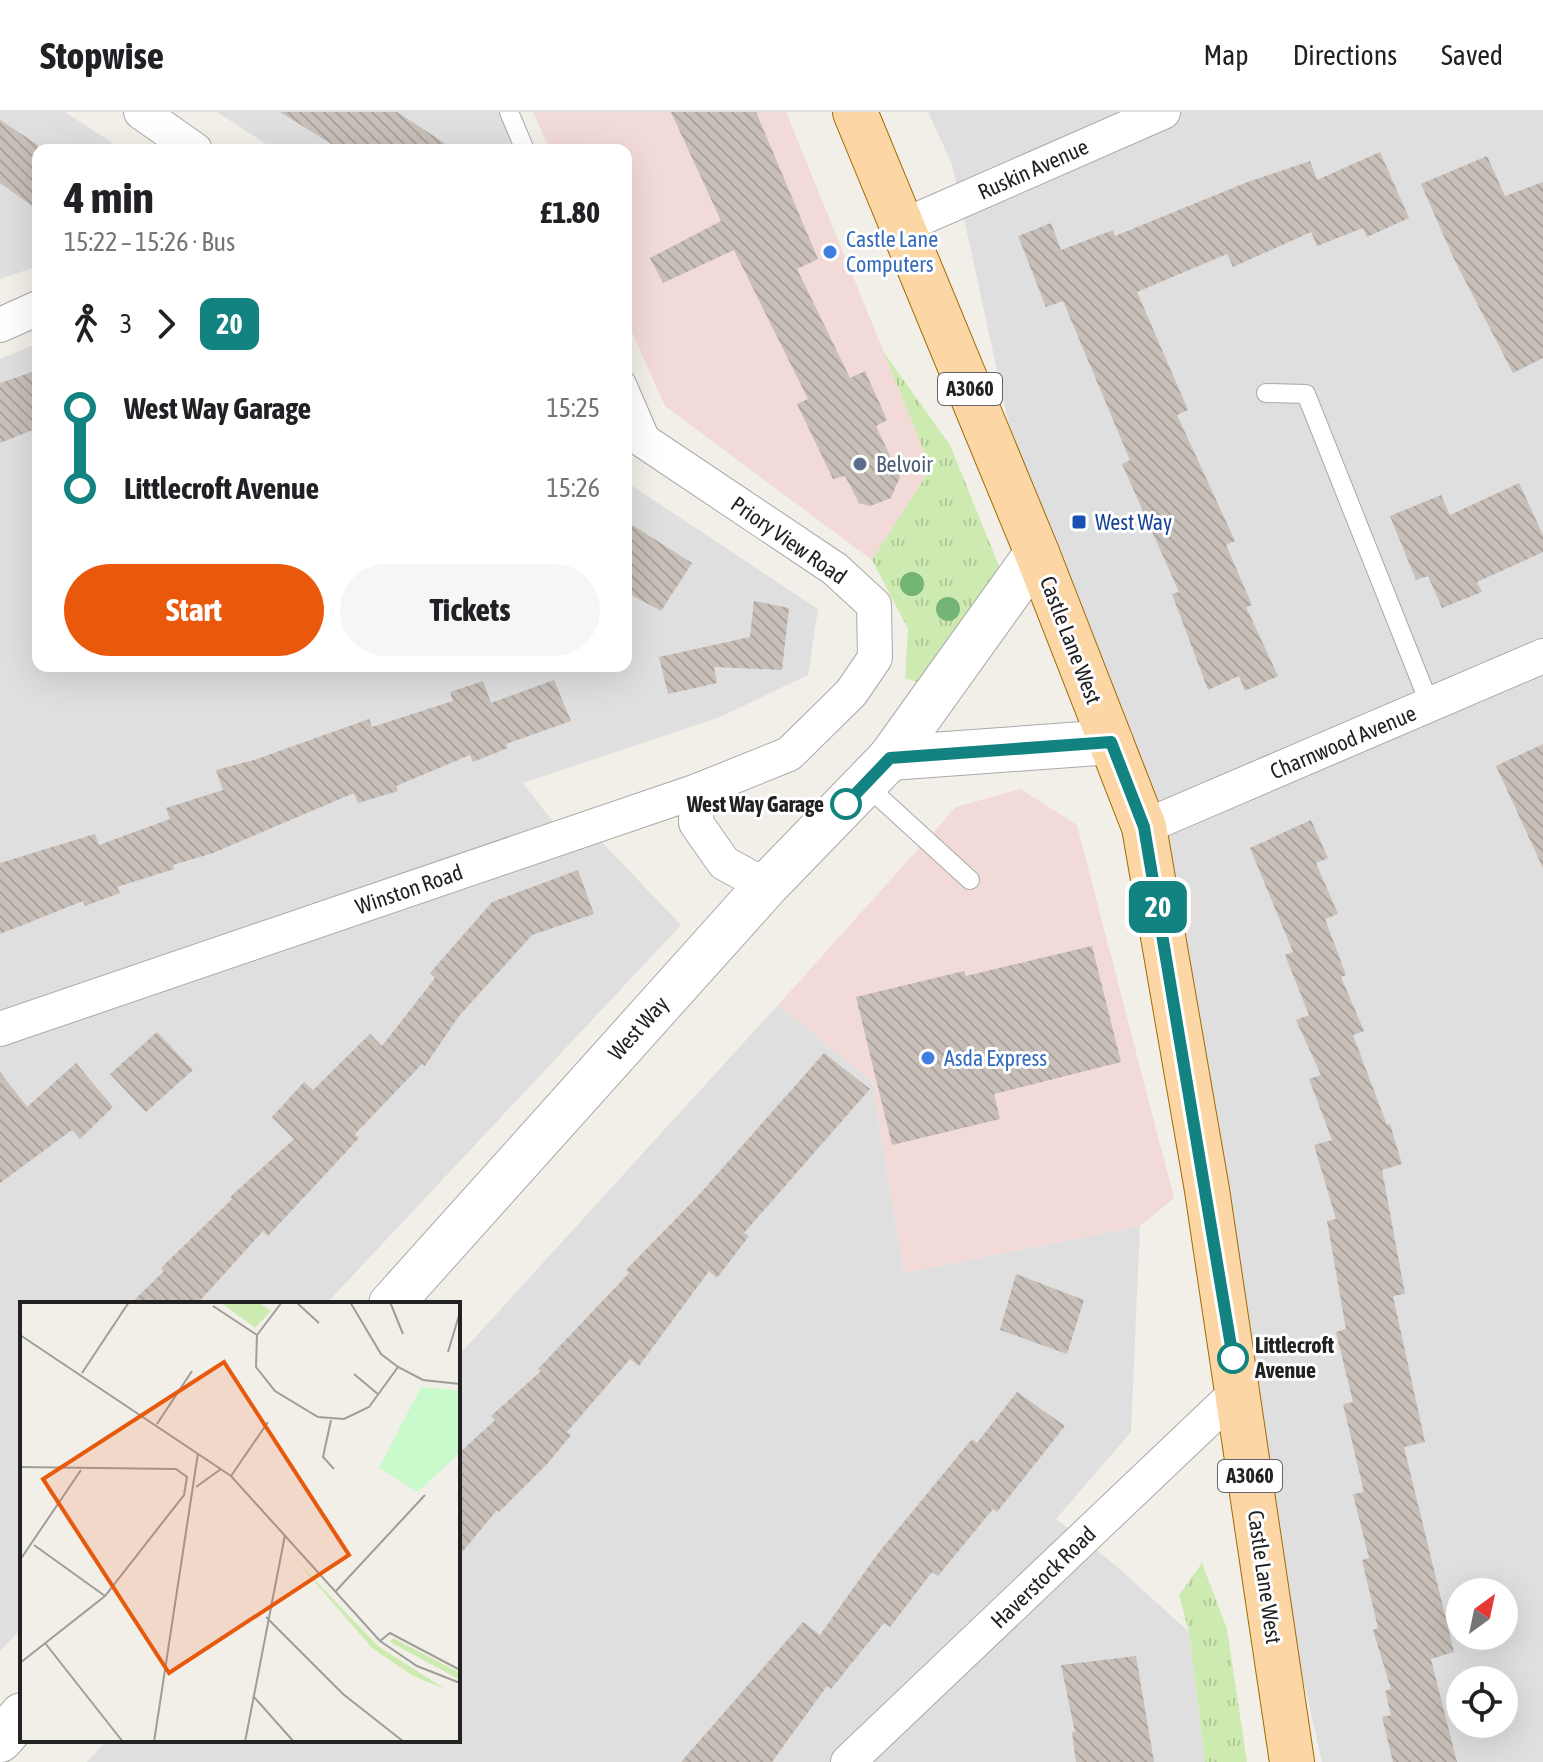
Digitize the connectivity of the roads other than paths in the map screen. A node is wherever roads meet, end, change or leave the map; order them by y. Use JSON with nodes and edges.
{"nodes":[{"id":1,"x":141,"y":112,"type":"edge"},
{"id":2,"x":509,"y":112,"type":"edge"},
{"id":3,"x":855,"y":112,"type":"edge"},
{"id":4,"x":1163,"y":112,"type":"edge"},
{"id":5,"x":186,"y":144,"type":"edge"},
{"id":6,"x":522,"y":144,"type":"edge"},
{"id":7,"x":903,"y":226,"type":"junction"},
{"id":8,"x":32,"y":311,"type":"edge"},
{"id":9,"x":0,"y":325,"type":"edge"},
{"id":10,"x":1266,"y":393,"type":"dead end"},
{"id":11,"x":632,"y":395,"type":"edge"},
{"id":12,"x":632,"y":433,"type":"edge"},
{"id":13,"x":655,"y":448,"type":"junction"},
{"id":14,"x":1037,"y":553,"type":"junction"},
{"id":15,"x":1543,"y":656,"type":"edge"},
{"id":16,"x":1430,"y":705,"type":"junction"},
{"id":17,"x":1111,"y":742,"type":"junction"},
{"id":18,"x":878,"y":771,"type":"junction"},
{"id":19,"x":697,"y":791,"type":"junction"},
{"id":20,"x":1144,"y":827,"type":"junction"},
{"id":21,"x":970,"y":880,"type":"dead end"},
{"id":22,"x":766,"y":886,"type":"junction"},
{"id":23,"x":0,"y":1029,"type":"edge"},
{"id":24,"x":393,"y":1302,"type":"edge"},
{"id":25,"x":1238,"y":1391,"type":"junction"},
{"id":26,"x":20,"y":1717,"type":"edge"},
{"id":27,"x":0,"y":1740,"type":"edge"},
{"id":28,"x":848,"y":1762,"type":"edge"},
{"id":29,"x":1292,"y":1762,"type":"edge"}],
"edges":[{"from":1,"to":5,"type":"street"},
{"from":2,"to":6,"type":"lane"},
{"from":3,"to":7,"type":"main road","name":"Castle Lane West","number":"A3060"},
{"from":4,"to":7,"type":"street","name":"Ruskin Avenue"},
{"from":7,"to":14,"type":"main road","name":"Castle Lane West","number":"A3060"},
{"from":8,"to":9,"type":"street"},
{"from":10,"to":16,"type":"lane"},
{"from":11,"to":13,"type":"lane"},
{"from":12,"to":13,"type":"street","name":"Priory View Road"},
{"from":13,"to":19,"type":"street","name":"Priory View Road"},
{"from":14,"to":17,"type":"main road","name":"Castle Lane West","number":"A3060"},
{"from":14,"to":18,"type":"street","name":"West Way"},
{"from":15,"to":16,"type":"street","name":"Charnwood Avenue"},
{"from":16,"to":20,"type":"street","name":"Charnwood Avenue"},
{"from":17,"to":18,"type":"street"},
{"from":17,"to":20,"type":"main road","name":"Castle Lane West","number":"A3060"},
{"from":18,"to":21,"type":"lane"},
{"from":18,"to":22,"type":"street","name":"West Way"},
{"from":19,"to":22,"type":"street"},
{"from":19,"to":23,"type":"street","name":"Winston Road"},
{"from":20,"to":25,"type":"main road","name":"Castle Lane West","number":"A3060"},
{"from":22,"to":24,"type":"street","name":"West Way"},
{"from":25,"to":28,"type":"street","name":"Haverstock Road"},
{"from":25,"to":29,"type":"main road","name":"Castle Lane West","number":"A3060"},
{"from":26,"to":27,"type":"street"}]}
